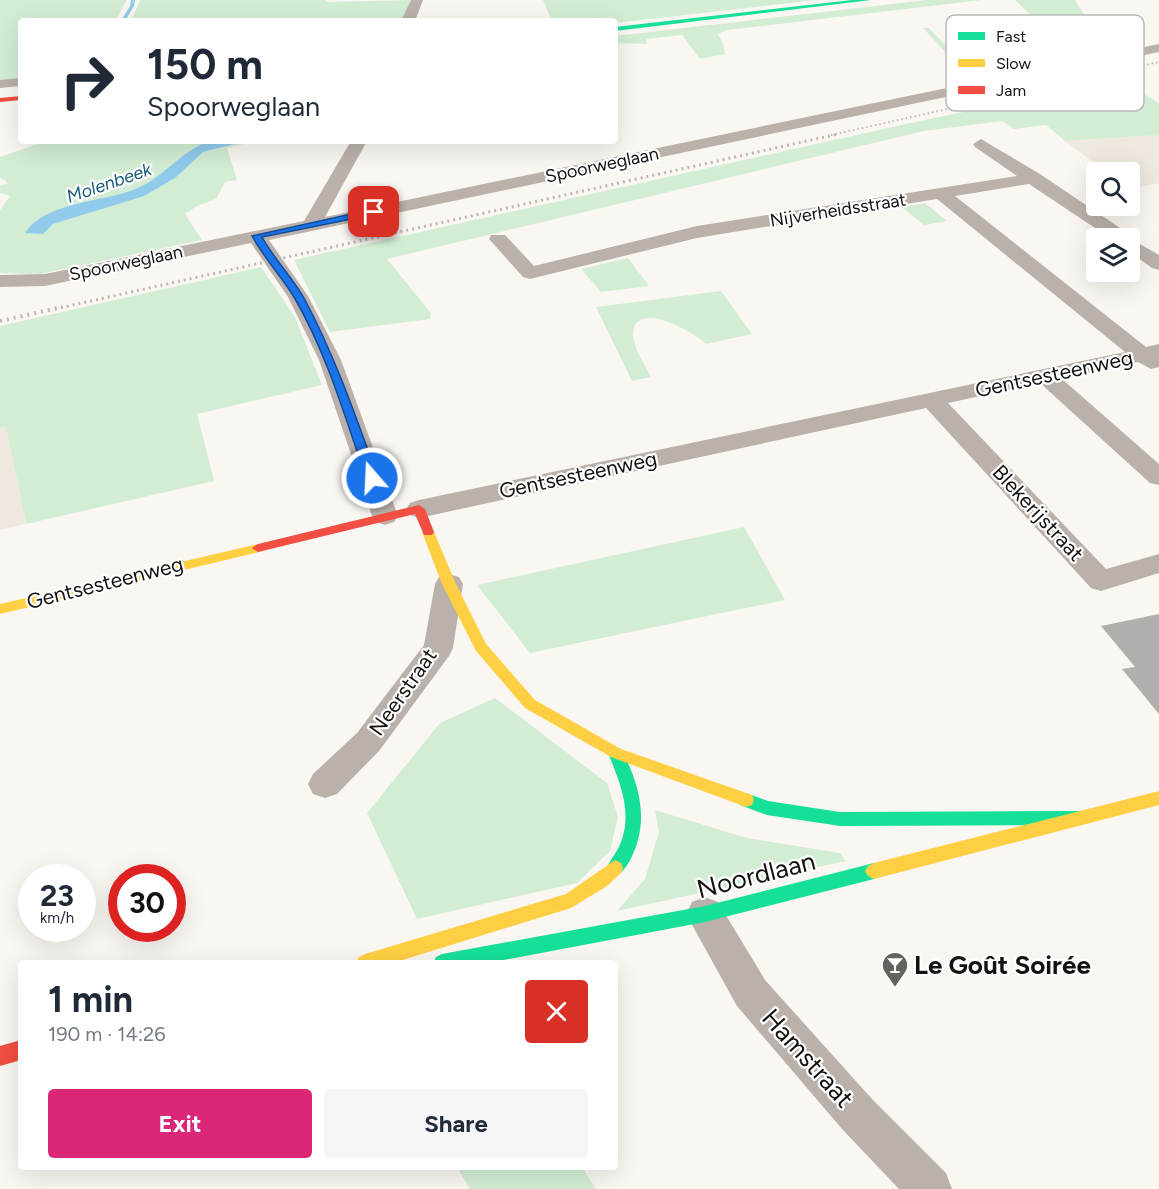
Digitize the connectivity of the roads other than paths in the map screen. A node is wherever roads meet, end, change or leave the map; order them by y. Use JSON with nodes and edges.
{"nodes":[{"id":1,"x":417,"y":0,"type":"edge"},
{"id":2,"x":868,"y":0,"type":"edge"},
{"id":3,"x":409,"y":18,"type":"edge"},
{"id":4,"x":618,"y":29,"type":"edge"},
{"id":5,"x":1159,"y":48,"type":"edge"},
{"id":6,"x":1144,"y":51,"type":"edge"},
{"id":7,"x":18,"y":82,"type":"edge"},
{"id":8,"x":0,"y":84,"type":"edge"},
{"id":9,"x":946,"y":92,"type":"edge"},
{"id":10,"x":18,"y":98,"type":"edge"},
{"id":11,"x":0,"y":100,"type":"edge"},
{"id":12,"x":357,"y":144,"type":"edge"},
{"id":13,"x":981,"y":144,"type":"dead end"},
{"id":14,"x":1034,"y":178,"type":"junction"},
{"id":15,"x":942,"y":194,"type":"junction"},
{"id":16,"x":311,"y":225,"type":"junction"},
{"id":17,"x":1107,"y":228,"type":"edge"},
{"id":18,"x":257,"y":236,"type":"junction"},
{"id":19,"x":498,"y":239,"type":"dead end"},
{"id":20,"x":1140,"y":251,"type":"edge"},
{"id":21,"x":1159,"y":264,"type":"edge"},
{"id":22,"x":0,"y":280,"type":"edge"},
{"id":23,"x":1153,"y":358,"type":"edge"},
{"id":24,"x":1044,"y":375,"type":"junction"},
{"id":25,"x":933,"y":401,"type":"junction"},
{"id":26,"x":1159,"y":477,"type":"edge"},
{"id":27,"x":419,"y":508,"type":"junction"},
{"id":28,"x":385,"y":516,"type":"junction"},
{"id":29,"x":1159,"y":563,"type":"edge"},
{"id":30,"x":449,"y":584,"type":"junction"},
{"id":31,"x":0,"y":609,"type":"edge"},
{"id":32,"x":616,"y":753,"type":"junction"},
{"id":33,"x":325,"y":784,"type":"dead end"},
{"id":34,"x":1159,"y":798,"type":"edge"},
{"id":35,"x":1078,"y":818,"type":"junction"},
{"id":36,"x":705,"y":914,"type":"junction"},
{"id":37,"x":375,"y":960,"type":"edge"},
{"id":38,"x":458,"y":960,"type":"edge"},
{"id":39,"x":18,"y":1051,"type":"edge"},
{"id":40,"x":0,"y":1056,"type":"edge"},
{"id":41,"x":930,"y":1189,"type":"edge"}],
"edges":[{"from":1,"to":3,"type":"street"},
{"from":2,"to":4,"type":"street"},
{"from":5,"to":6,"type":"street","name":"Spoorweglaan"},
{"from":7,"to":8,"type":"street"},
{"from":9,"to":16,"type":"street","name":"Spoorweglaan"},
{"from":10,"to":11,"type":"street"},
{"from":12,"to":16,"type":"street"},
{"from":13,"to":14,"type":"street"},
{"from":14,"to":15,"type":"street"},
{"from":14,"to":17,"type":"street"},
{"from":15,"to":19,"type":"street","name":"Nijverheidsstraat"},
{"from":15,"to":23,"type":"street"},
{"from":16,"to":18,"type":"street","name":"Spoorweglaan"},
{"from":18,"to":22,"type":"street","name":"Spoorweglaan"},
{"from":18,"to":28,"type":"street"},
{"from":20,"to":21,"type":"street"},
{"from":23,"to":24,"type":"street","name":"Gentsesteenweg"},
{"from":24,"to":25,"type":"street","name":"Gentsesteenweg"},
{"from":24,"to":26,"type":"street"},
{"from":25,"to":27,"type":"street","name":"Gentsesteenweg"},
{"from":25,"to":29,"type":"street","name":"Blekerijstraat"},
{"from":27,"to":28,"type":"street","name":"Gentsesteenweg"},
{"from":27,"to":30,"type":"street","name":"Noordlaan"},
{"from":28,"to":31,"type":"street","name":"Gentsesteenweg"},
{"from":30,"to":32,"type":"street","name":"Noordlaan"},
{"from":30,"to":33,"type":"street","name":"Neerstraat"},
{"from":32,"to":35,"type":"street","name":"Noordlaan"},
{"from":32,"to":37,"type":"street"},
{"from":34,"to":35,"type":"street","name":"Noordlaan"},
{"from":35,"to":36,"type":"street","name":"Noordlaan"},
{"from":36,"to":38,"type":"street","name":"Noordlaan"},
{"from":36,"to":41,"type":"street","name":"Hamstraat"},
{"from":39,"to":40,"type":"street"}]}
